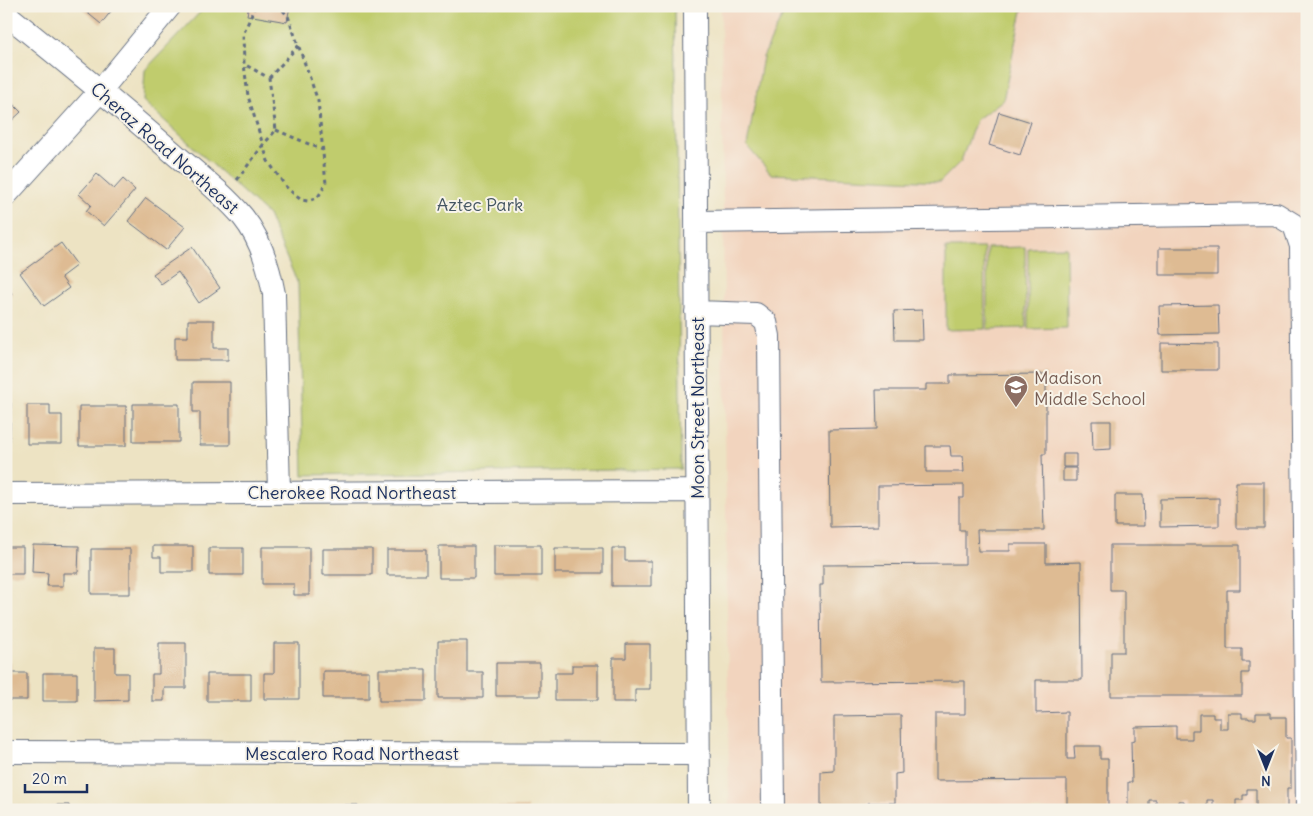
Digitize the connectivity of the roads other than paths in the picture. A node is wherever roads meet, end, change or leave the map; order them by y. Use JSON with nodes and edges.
{"nodes":[{"id":1,"x":170,"y":6,"type":"edge"},
{"id":2,"x":695,"y":6,"type":"edge"},
{"id":3,"x":6,"y":14,"type":"edge"},
{"id":4,"x":101,"y":90,"type":"junction"},
{"id":5,"x":6,"y":195,"type":"edge"},
{"id":6,"x":697,"y":222,"type":"junction"},
{"id":7,"x":696,"y":312,"type":"junction"},
{"id":8,"x":697,"y":490,"type":"junction"},
{"id":9,"x":278,"y":492,"type":"junction"},
{"id":10,"x":6,"y":494,"type":"edge"},
{"id":11,"x":6,"y":752,"type":"edge"},
{"id":12,"x":698,"y":754,"type":"junction"},
{"id":13,"x":699,"y":810,"type":"edge"},
{"id":14,"x":773,"y":810,"type":"edge"},
{"id":15,"x":1307,"y":810,"type":"edge"}],
"edges":[{"from":1,"to":4,"type":"street"},
{"from":2,"to":6,"type":"street","name":"Moon Street Northeast"},
{"from":3,"to":4,"type":"street","name":"Cheraz Road Northeast"},
{"from":4,"to":5,"type":"street"},
{"from":4,"to":9,"type":"street","name":"Cheraz Road Northeast"},
{"from":6,"to":7,"type":"street","name":"Moon Street Northeast"},
{"from":6,"to":15,"type":"street"},
{"from":7,"to":8,"type":"street","name":"Moon Street Northeast"},
{"from":7,"to":14,"type":"street"},
{"from":8,"to":9,"type":"street","name":"Cherokee Road Northeast"},
{"from":8,"to":12,"type":"street","name":"Moon Street Northeast"},
{"from":9,"to":10,"type":"street","name":"Cherokee Road Northeast"},
{"from":11,"to":12,"type":"street","name":"Mescalero Road Northeast"},
{"from":12,"to":13,"type":"street","name":"Moon Street Northeast"}]}
